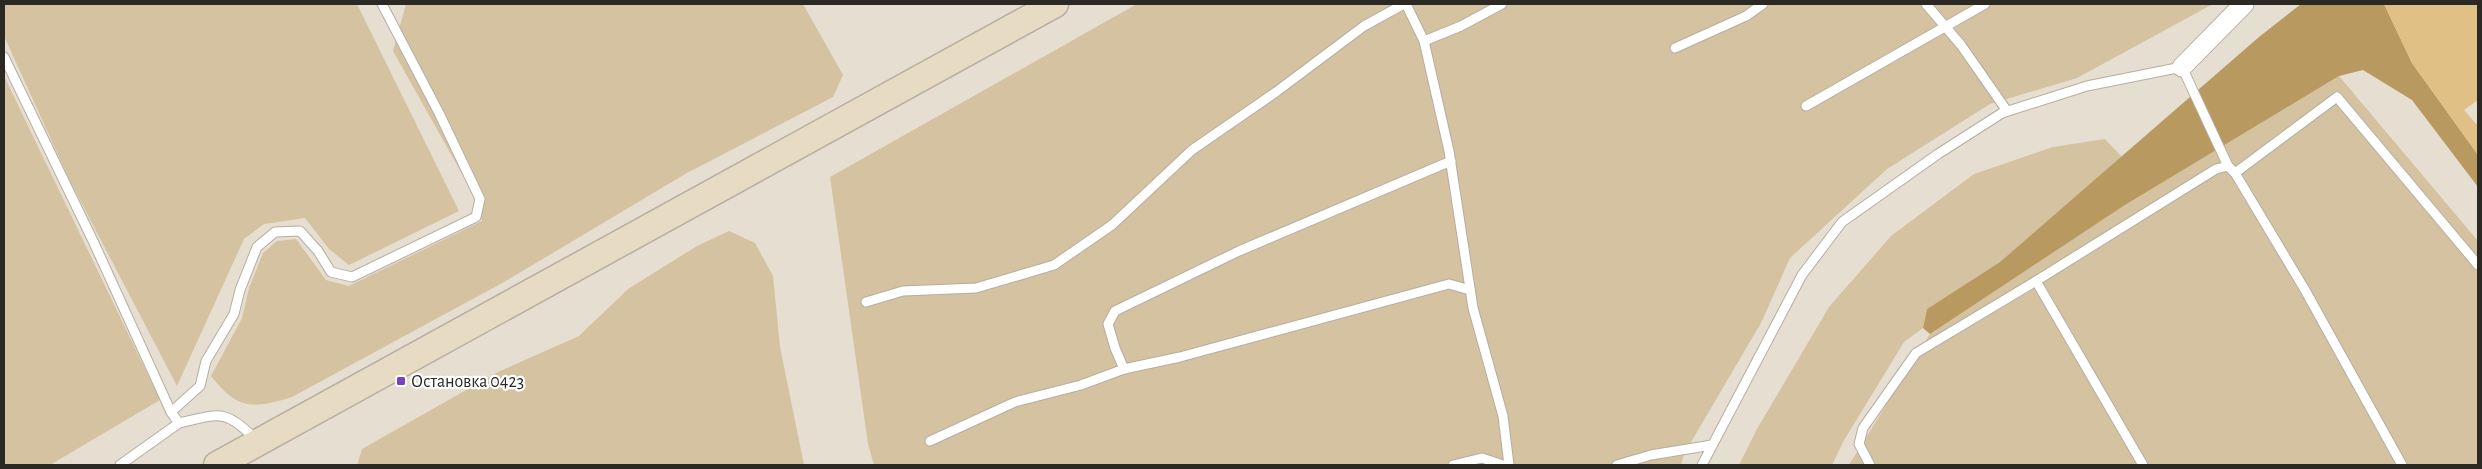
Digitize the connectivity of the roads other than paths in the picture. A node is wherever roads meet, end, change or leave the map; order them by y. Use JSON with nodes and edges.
{"nodes":[{"id":1,"x":382,"y":4,"type":"edge"},
{"id":2,"x":1055,"y":4,"type":"edge"},
{"id":3,"x":1405,"y":4,"type":"edge"},
{"id":4,"x":1502,"y":4,"type":"edge"},
{"id":5,"x":1764,"y":4,"type":"edge"},
{"id":6,"x":1926,"y":4,"type":"edge"},
{"id":7,"x":1985,"y":4,"type":"edge"},
{"id":8,"x":2244,"y":4,"type":"edge"},
{"id":9,"x":1945,"y":26,"type":"junction"},
{"id":10,"x":1424,"y":41,"type":"junction"},
{"id":11,"x":1676,"y":48,"type":"dead end"},
{"id":12,"x":4,"y":58,"type":"edge"},
{"id":13,"x":2182,"y":67,"type":"junction"},
{"id":14,"x":1806,"y":106,"type":"dead end"},
{"id":15,"x":2007,"y":111,"type":"junction"},
{"id":16,"x":1451,"y":161,"type":"junction"},
{"id":17,"x":2228,"y":166,"type":"junction"},
{"id":18,"x":2235,"y":173,"type":"junction"},
{"id":19,"x":2478,"y":265,"type":"edge"},
{"id":20,"x":2036,"y":281,"type":"junction"},
{"id":21,"x":1470,"y":290,"type":"junction"},
{"id":22,"x":866,"y":302,"type":"dead end"},
{"id":23,"x":1124,"y":369,"type":"junction"},
{"id":24,"x":170,"y":412,"type":"junction"},
{"id":25,"x":179,"y":423,"type":"junction"},
{"id":26,"x":930,"y":441,"type":"dead end"},
{"id":27,"x":259,"y":442,"type":"junction"},
{"id":28,"x":1712,"y":445,"type":"junction"},
{"id":29,"x":120,"y":465,"type":"edge"},
{"id":30,"x":217,"y":465,"type":"edge"},
{"id":31,"x":1453,"y":465,"type":"edge"},
{"id":32,"x":1503,"y":465,"type":"edge"},
{"id":33,"x":1509,"y":465,"type":"edge"},
{"id":34,"x":1617,"y":465,"type":"edge"},
{"id":35,"x":1702,"y":465,"type":"edge"},
{"id":36,"x":1870,"y":465,"type":"edge"},
{"id":37,"x":2143,"y":465,"type":"edge"},
{"id":38,"x":2402,"y":465,"type":"edge"}],
"edges":[{"from":1,"to":24,"type":"lane"},
{"from":2,"to":27,"type":"main road"},
{"from":3,"to":10,"type":"lane"},
{"from":3,"to":22,"type":"lane"},
{"from":4,"to":10,"type":"lane"},
{"from":5,"to":11,"type":"lane"},
{"from":6,"to":9,"type":"lane"},
{"from":7,"to":9,"type":"lane"},
{"from":8,"to":13,"type":"street"},
{"from":9,"to":14,"type":"lane"},
{"from":9,"to":15,"type":"lane"},
{"from":10,"to":16,"type":"lane"},
{"from":12,"to":24,"type":"lane"},
{"from":13,"to":15,"type":"lane"},
{"from":13,"to":17,"type":"lane"},
{"from":15,"to":28,"type":"lane"},
{"from":16,"to":21,"type":"lane"},
{"from":16,"to":23,"type":"lane"},
{"from":17,"to":18,"type":"lane"},
{"from":17,"to":20,"type":"lane"},
{"from":18,"to":19,"type":"lane"},
{"from":18,"to":38,"type":"lane"},
{"from":20,"to":36,"type":"lane"},
{"from":20,"to":37,"type":"lane"},
{"from":21,"to":23,"type":"lane"},
{"from":21,"to":33,"type":"lane"},
{"from":23,"to":26,"type":"lane"},
{"from":24,"to":25,"type":"lane"},
{"from":25,"to":27,"type":"lane"},
{"from":25,"to":29,"type":"lane"},
{"from":27,"to":30,"type":"main road"},
{"from":28,"to":34,"type":"lane"},
{"from":28,"to":35,"type":"lane"},
{"from":31,"to":32,"type":"lane"}]}
